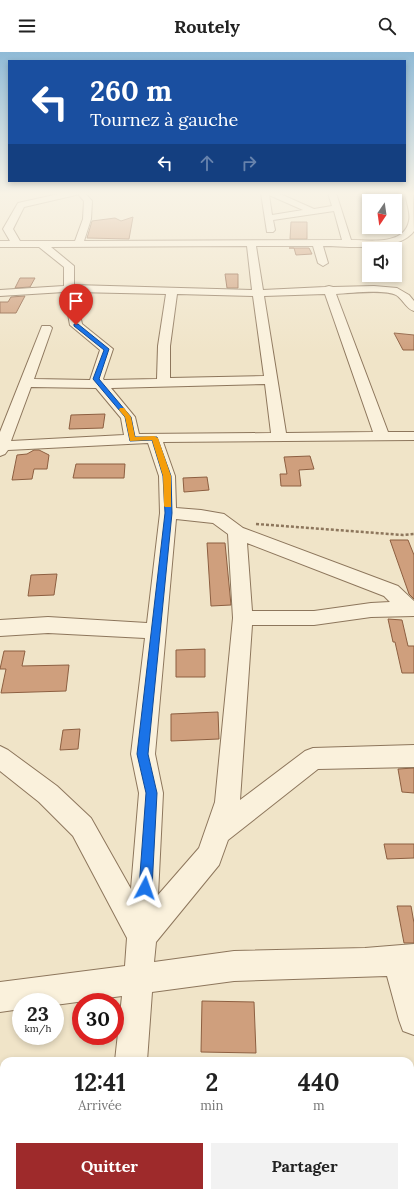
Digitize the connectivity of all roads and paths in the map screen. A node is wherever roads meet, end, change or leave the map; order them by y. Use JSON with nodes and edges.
{"nodes":[{"id":1,"x":44,"y":246,"type":"edge"},
{"id":2,"x":251,"y":246,"type":"edge"},
{"id":3,"x":318,"y":246,"type":"edge"},
{"id":4,"x":323,"y":263,"type":"dead end"},
{"id":5,"x":394,"y":282,"type":"edge"},
{"id":6,"x":69,"y":289,"type":"junction"},
{"id":7,"x":329,"y":289,"type":"junction"},
{"id":8,"x":172,"y":291,"type":"junction"},
{"id":9,"x":397,"y":291,"type":"junction"},
{"id":10,"x":414,"y":291,"type":"edge"},
{"id":11,"x":0,"y":293,"type":"edge"},
{"id":12,"x":257,"y":293,"type":"junction"},
{"id":13,"x":414,"y":308,"type":"edge"},
{"id":14,"x":46,"y":328,"type":"dead end"},
{"id":15,"x":270,"y":380,"type":"junction"},
{"id":16,"x":26,"y":383,"type":"junction"},
{"id":17,"x":163,"y":383,"type":"junction"},
{"id":18,"x":100,"y":384,"type":"junction"},
{"id":19,"x":382,"y":436,"type":"junction"},
{"id":20,"x":414,"y":436,"type":"edge"},
{"id":21,"x":279,"y":437,"type":"junction"},
{"id":22,"x":154,"y":438,"type":"junction"},
{"id":23,"x":132,"y":439,"type":"junction"},
{"id":24,"x":0,"y":447,"type":"edge"},
{"id":25,"x":168,"y":513,"type":"junction"},
{"id":26,"x":245,"y":527,"type":"junction"},
{"id":27,"x":414,"y":534,"type":"edge"},
{"id":28,"x":411,"y":609,"type":"edge"},
{"id":29,"x":243,"y":618,"type":"junction"},
{"id":30,"x":0,"y":628,"type":"edge"},
{"id":31,"x":156,"y":630,"type":"junction"},
{"id":32,"x":414,"y":756,"type":"edge"},
{"id":33,"x":0,"y":757,"type":"edge"},
{"id":34,"x":217,"y":833,"type":"junction"},
{"id":35,"x":142,"y":936,"type":"junction"},
{"id":36,"x":406,"y":960,"type":"edge"},
{"id":37,"x":138,"y":978,"type":"junction"},
{"id":38,"x":0,"y":996,"type":"edge"},
{"id":39,"x":414,"y":1020,"type":"edge"},
{"id":40,"x":131,"y":1057,"type":"edge"}],
"edges":[{"from":1,"to":6,"type":"street"},
{"from":2,"to":12,"type":"street"},
{"from":3,"to":4,"type":"street"},
{"from":5,"to":9,"type":"street"},
{"from":6,"to":8,"type":"street"},
{"from":6,"to":11,"type":"street"},
{"from":6,"to":18,"type":"street"},
{"from":7,"to":9,"type":"street"},
{"from":7,"to":12,"type":"street"},
{"from":7,"to":19,"type":"street"},
{"from":8,"to":12,"type":"street"},
{"from":8,"to":17,"type":"street"},
{"from":9,"to":10,"type":"street"},
{"from":9,"to":13,"type":"street"},
{"from":12,"to":15,"type":"street"},
{"from":14,"to":16,"type":"street"},
{"from":15,"to":17,"type":"street"},
{"from":15,"to":21,"type":"street"},
{"from":16,"to":18,"type":"street"},
{"from":16,"to":24,"type":"street"},
{"from":17,"to":18,"type":"street"},
{"from":18,"to":23,"type":"street"},
{"from":19,"to":20,"type":"street"},
{"from":19,"to":21,"type":"street"},
{"from":21,"to":22,"type":"street"},
{"from":22,"to":23,"type":"street"},
{"from":22,"to":25,"type":"street"},
{"from":23,"to":24,"type":"street"},
{"from":25,"to":26,"type":"street"},
{"from":25,"to":31,"type":"street"},
{"from":26,"to":27,"type":"path"},
{"from":26,"to":28,"type":"street"},
{"from":26,"to":29,"type":"street"},
{"from":28,"to":29,"type":"street"},
{"from":29,"to":34,"type":"street"},
{"from":30,"to":31,"type":"street"},
{"from":31,"to":35,"type":"street"},
{"from":32,"to":34,"type":"street"},
{"from":33,"to":35,"type":"street"},
{"from":34,"to":35,"type":"street"},
{"from":35,"to":37,"type":"street"},
{"from":36,"to":37,"type":"street"},
{"from":36,"to":39,"type":"street"},
{"from":37,"to":38,"type":"street"},
{"from":37,"to":40,"type":"street"}]}
